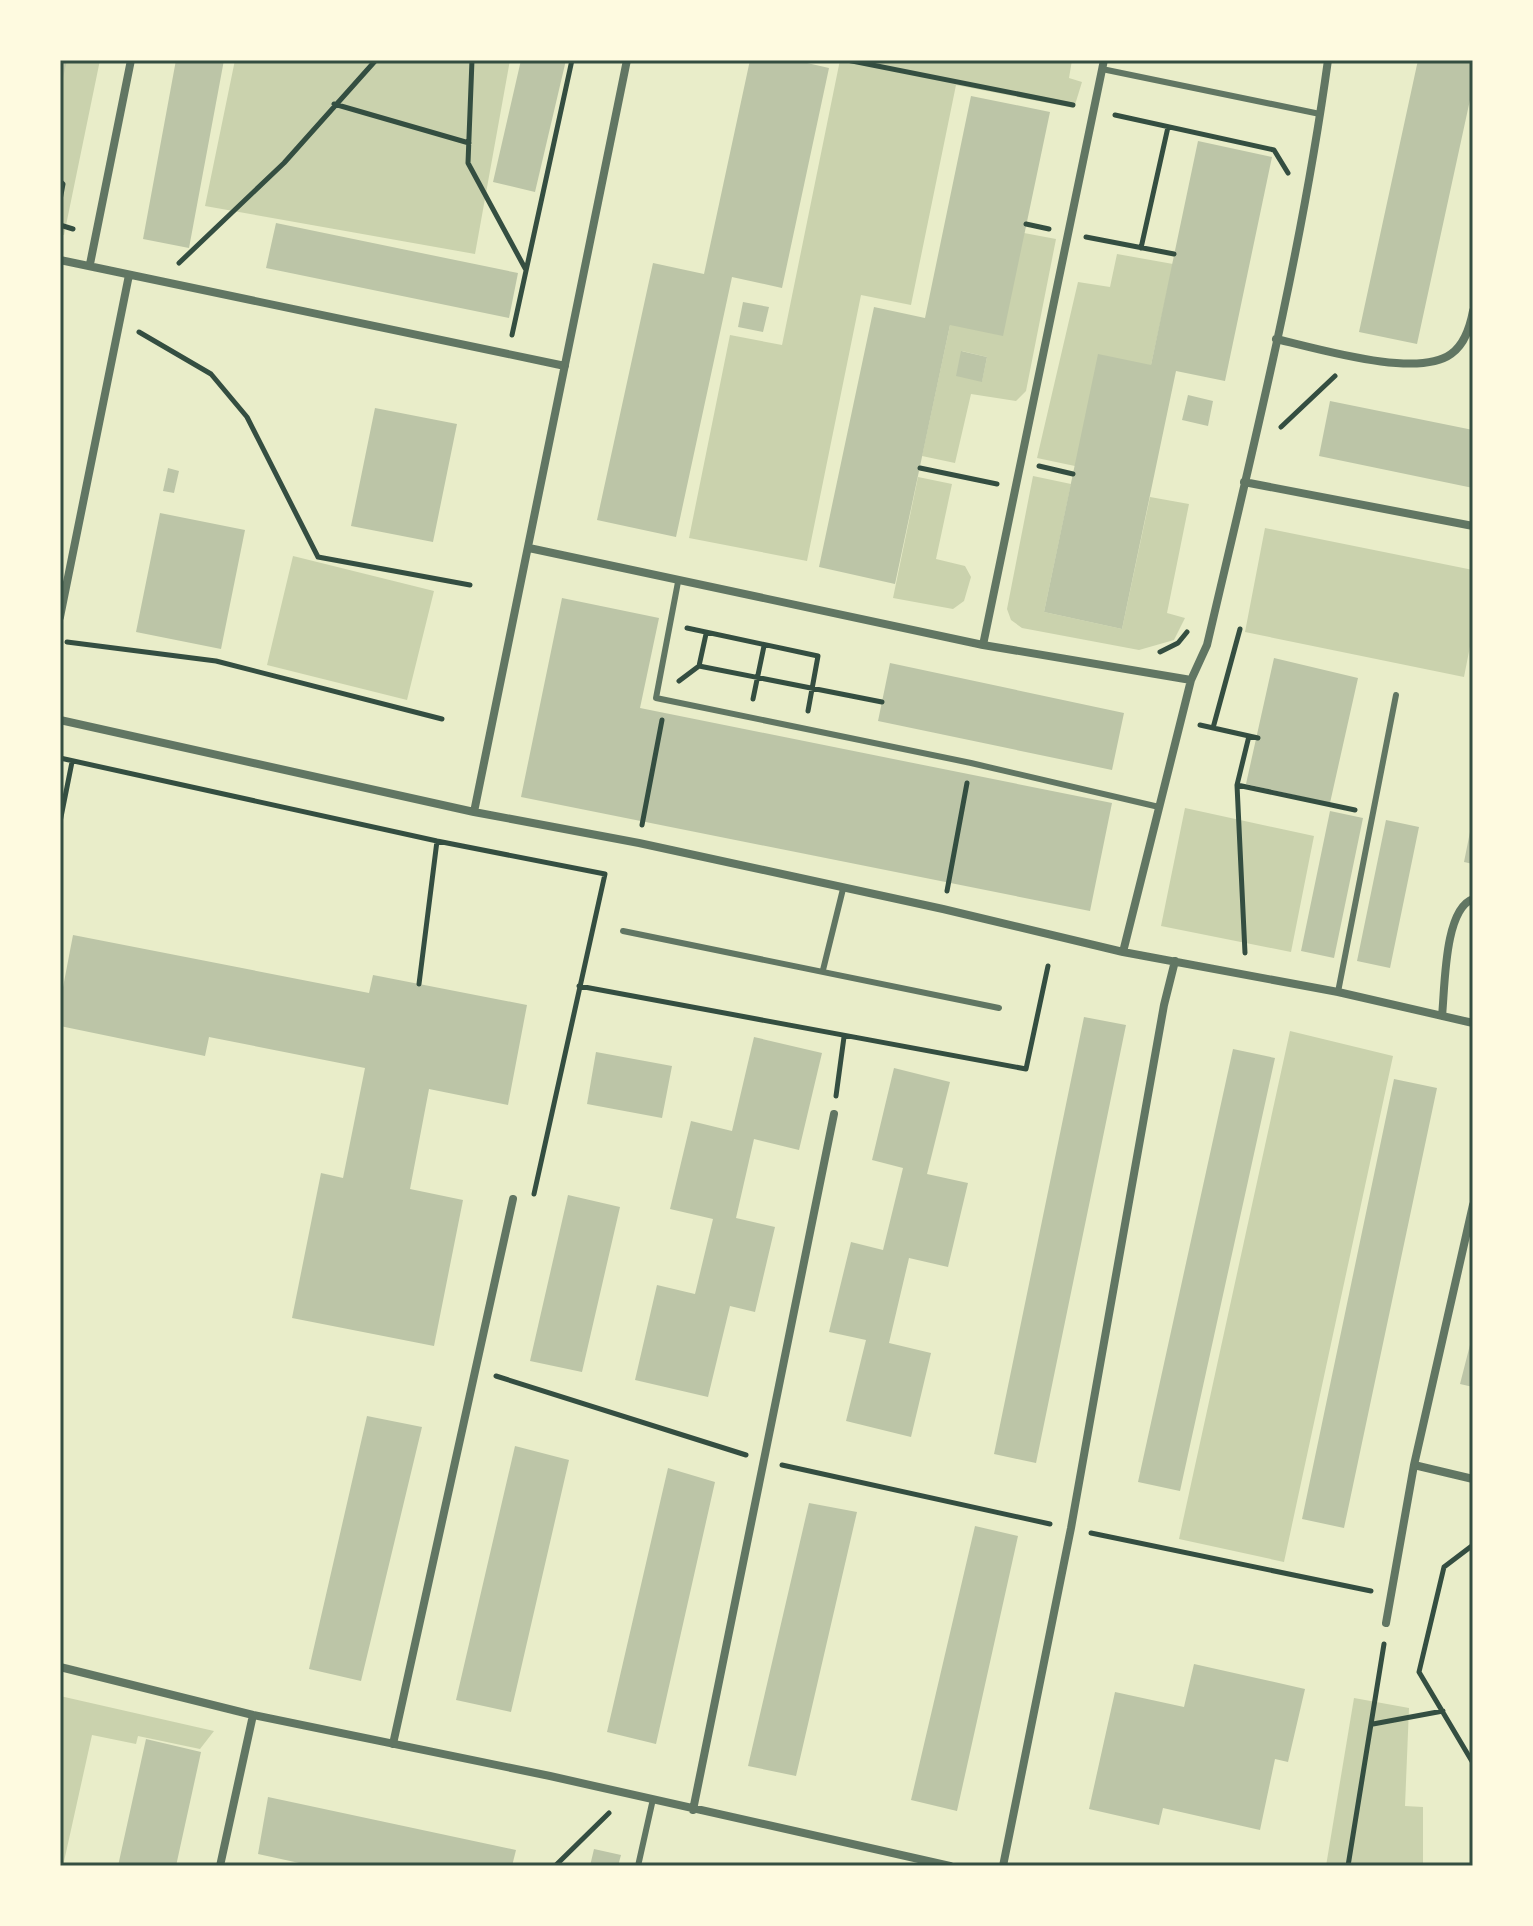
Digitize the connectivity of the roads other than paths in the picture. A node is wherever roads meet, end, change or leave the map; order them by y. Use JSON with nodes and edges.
{"nodes":[{"id":1,"x":131,"y":60,"type":"edge"},
{"id":2,"x":627,"y":60,"type":"edge"},
{"id":3,"x":1328,"y":60,"type":"edge"},
{"id":4,"x":1103,"y":65,"type":"edge"},
{"id":5,"x":1320,"y":114,"type":"junction"},
{"id":6,"x":60,"y":260,"type":"edge"},
{"id":7,"x":90,"y":264,"type":"junction"},
{"id":8,"x":129,"y":275,"type":"junction"},
{"id":9,"x":1473,"y":311,"type":"edge"},
{"id":10,"x":1276,"y":339,"type":"junction"},
{"id":11,"x":565,"y":366,"type":"junction"},
{"id":12,"x":1244,"y":482,"type":"junction"},
{"id":13,"x":1473,"y":526,"type":"edge"},
{"id":14,"x":529,"y":548,"type":"junction"},
{"id":15,"x":678,"y":582,"type":"junction"},
{"id":16,"x":60,"y":617,"type":"edge"},
{"id":17,"x":983,"y":645,"type":"junction"},
{"id":18,"x":1191,"y":680,"type":"junction"},
{"id":19,"x":1396,"y":695,"type":"dead end"},
{"id":20,"x":60,"y":720,"type":"edge"},
{"id":21,"x":1159,"y":807,"type":"junction"},
{"id":22,"x":474,"y":812,"type":"junction"},
{"id":23,"x":843,"y":889,"type":"junction"},
{"id":24,"x":1473,"y":899,"type":"edge"},
{"id":25,"x":623,"y":931,"type":"dead end"},
{"id":26,"x":1123,"y":952,"type":"junction"},
{"id":27,"x":1175,"y":961,"type":"junction"},
{"id":28,"x":823,"y":970,"type":"junction"},
{"id":29,"x":1338,"y":992,"type":"junction"},
{"id":30,"x":999,"y":1008,"type":"dead end"},
{"id":31,"x":1442,"y":1016,"type":"junction"},
{"id":32,"x":1473,"y":1023,"type":"edge"},
{"id":33,"x":834,"y":1114,"type":"road end"},
{"id":34,"x":513,"y":1199,"type":"dead end"},
{"id":35,"x":1473,"y":1205,"type":"edge"},
{"id":36,"x":1414,"y":1465,"type":"junction"},
{"id":37,"x":1473,"y":1479,"type":"edge"},
{"id":38,"x":1386,"y":1623,"type":"road end"},
{"id":39,"x":60,"y":1667,"type":"edge"},
{"id":40,"x":253,"y":1715,"type":"junction"},
{"id":41,"x":393,"y":1744,"type":"junction"},
{"id":42,"x":653,"y":1799,"type":"junction"},
{"id":43,"x":693,"y":1810,"type":"junction"},
{"id":44,"x":944,"y":1865,"type":"edge"},
{"id":45,"x":220,"y":1866,"type":"edge"},
{"id":46,"x":638,"y":1866,"type":"edge"},
{"id":47,"x":1003,"y":1866,"type":"edge"}],
"edges":[{"from":1,"to":7,"type":"street"},
{"from":2,"to":11,"type":"street"},
{"from":3,"to":5,"type":"street"},
{"from":4,"to":5,"type":"lane"},
{"from":4,"to":17,"type":"street"},
{"from":5,"to":10,"type":"street"},
{"from":6,"to":7,"type":"street"},
{"from":7,"to":8,"type":"street"},
{"from":8,"to":11,"type":"street"},
{"from":8,"to":16,"type":"street"},
{"from":9,"to":10,"type":"street"},
{"from":10,"to":12,"type":"street"},
{"from":11,"to":14,"type":"street"},
{"from":12,"to":13,"type":"street"},
{"from":12,"to":18,"type":"street"},
{"from":14,"to":15,"type":"street"},
{"from":14,"to":22,"type":"street"},
{"from":15,"to":17,"type":"street"},
{"from":15,"to":21,"type":"lane"},
{"from":17,"to":18,"type":"street"},
{"from":18,"to":21,"type":"street"},
{"from":19,"to":29,"type":"lane"},
{"from":20,"to":22,"type":"street"},
{"from":21,"to":26,"type":"street"},
{"from":22,"to":23,"type":"street"},
{"from":23,"to":26,"type":"street"},
{"from":23,"to":28,"type":"lane"},
{"from":24,"to":31,"type":"street"},
{"from":25,"to":28,"type":"lane"},
{"from":26,"to":27,"type":"street"},
{"from":27,"to":29,"type":"street"},
{"from":27,"to":47,"type":"street"},
{"from":28,"to":30,"type":"lane"},
{"from":29,"to":31,"type":"street"},
{"from":31,"to":32,"type":"street"},
{"from":33,"to":43,"type":"street"},
{"from":34,"to":41,"type":"street"},
{"from":35,"to":36,"type":"street"},
{"from":36,"to":37,"type":"street"},
{"from":36,"to":38,"type":"street"},
{"from":39,"to":40,"type":"street"},
{"from":40,"to":41,"type":"street"},
{"from":40,"to":45,"type":"street"},
{"from":41,"to":42,"type":"street"},
{"from":42,"to":43,"type":"street"},
{"from":42,"to":46,"type":"lane"},
{"from":43,"to":44,"type":"street"}]}
